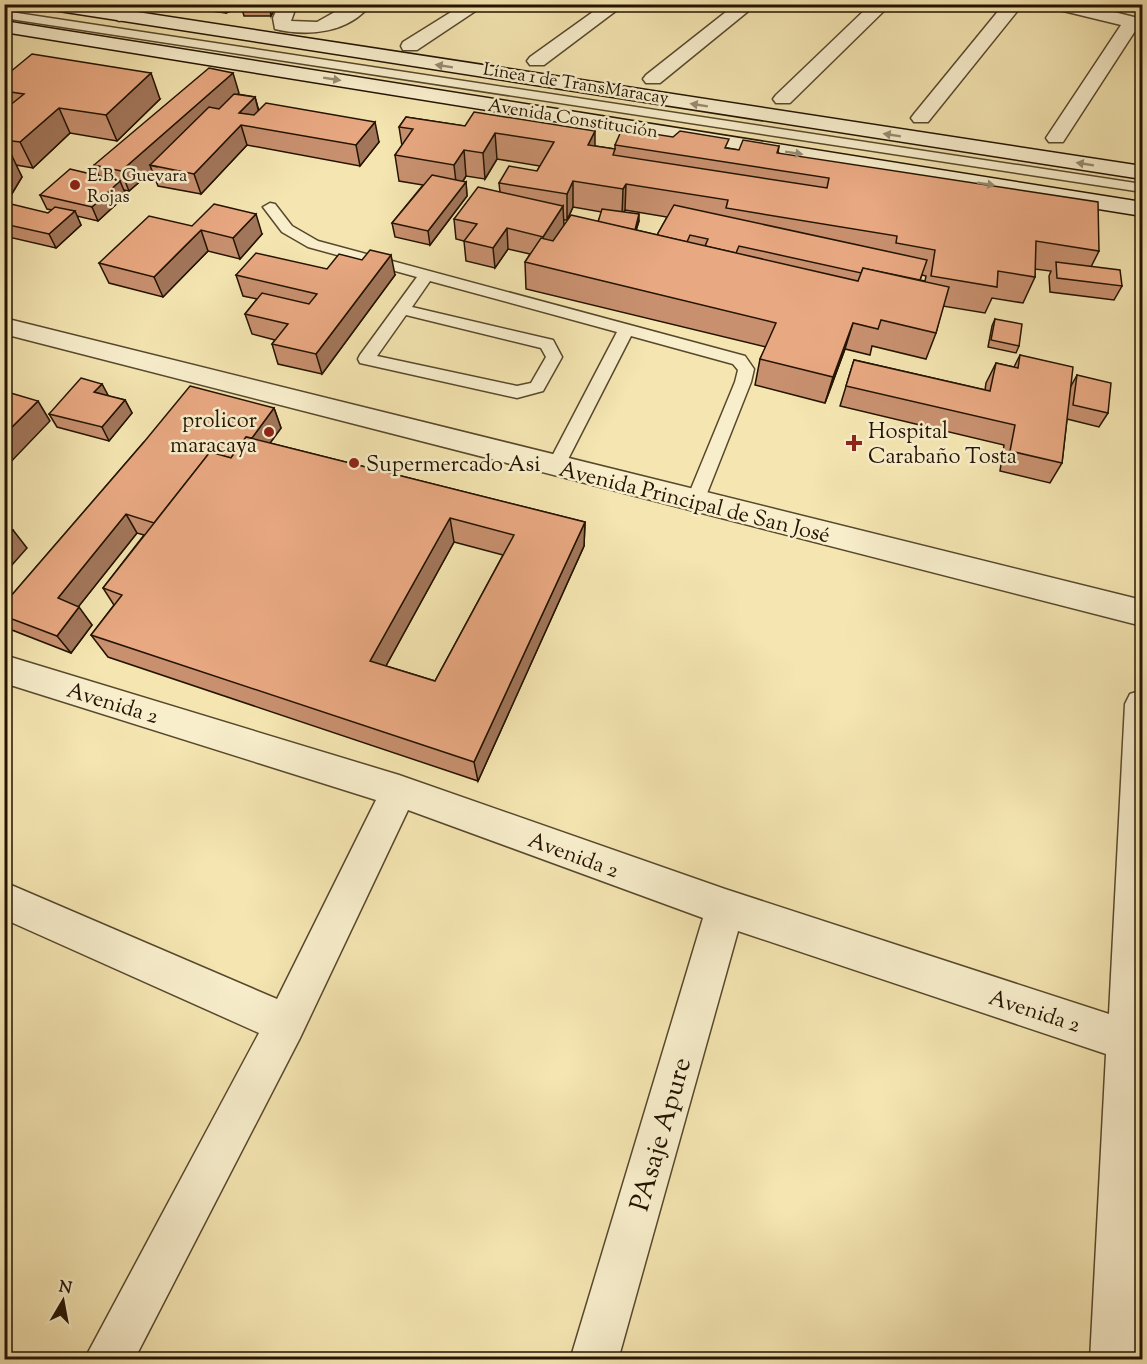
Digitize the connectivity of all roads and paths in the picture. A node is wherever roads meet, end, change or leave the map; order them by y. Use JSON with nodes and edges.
{"nodes":[{"id":1,"x":46,"y":4,"type":"edge"},
{"id":2,"x":288,"y":4,"type":"edge"},
{"id":3,"x":362,"y":4,"type":"edge"},
{"id":4,"x":477,"y":4,"type":"edge"},
{"id":5,"x":616,"y":4,"type":"edge"},
{"id":6,"x":748,"y":4,"type":"edge"},
{"id":7,"x":882,"y":4,"type":"edge"},
{"id":8,"x":1014,"y":4,"type":"edge"},
{"id":9,"x":1057,"y":4,"type":"edge"},
{"id":10,"x":124,"y":10,"type":"edge"},
{"id":11,"x":4,"y":14,"type":"edge"},
{"id":12,"x":1137,"y":23,"type":"edge"},
{"id":13,"x":4,"y":26,"type":"edge"},
{"id":14,"x":410,"y":46,"type":"dead end"},
{"id":15,"x":537,"y":61,"type":"dead end"},
{"id":16,"x":653,"y":79,"type":"dead end"},
{"id":17,"x":783,"y":99,"type":"dead end"},
{"id":18,"x":921,"y":117,"type":"dead end"},
{"id":19,"x":1056,"y":138,"type":"dead end"},
{"id":20,"x":1143,"y":173,"type":"edge"},
{"id":21,"x":1143,"y":188,"type":"edge"},
{"id":22,"x":270,"y":207,"type":"dead end"},
{"id":23,"x":1143,"y":209,"type":"edge"},
{"id":24,"x":425,"y":277,"type":"junction"},
{"id":25,"x":401,"y":309,"type":"junction"},
{"id":26,"x":4,"y":326,"type":"edge"},
{"id":27,"x":626,"y":330,"type":"junction"},
{"id":28,"x":556,"y":466,"type":"junction"},
{"id":29,"x":695,"y":501,"type":"junction"},
{"id":30,"x":1143,"y":613,"type":"edge"},
{"id":31,"x":4,"y":669,"type":"edge"},
{"id":32,"x":1143,"y":704,"type":"edge"},
{"id":33,"x":399,"y":791,"type":"junction"},
{"id":34,"x":4,"y":900,"type":"edge"},
{"id":35,"x":725,"y":908,"type":"junction"},
{"id":36,"x":286,"y":1024,"type":"junction"},
{"id":37,"x":1136,"y":1043,"type":"edge"},
{"id":38,"x":108,"y":1359,"type":"edge"},
{"id":39,"x":594,"y":1359,"type":"edge"},
{"id":40,"x":1114,"y":1359,"type":"edge"}],
"edges":[{"from":1,"to":10,"type":"street","name":"Avenida Constitución"},
{"from":2,"to":3,"type":"street"},
{"from":4,"to":14,"type":"street"},
{"from":5,"to":15,"type":"street"},
{"from":6,"to":16,"type":"street"},
{"from":7,"to":17,"type":"street"},
{"from":8,"to":18,"type":"street"},
{"from":9,"to":12,"type":"street"},
{"from":20,"to":10,"type":"street","name":"Avenida Constitución","one_way":true},
{"from":11,"to":21,"type":"lane","name":"Línea 1 de TransMaracay"},
{"from":12,"to":19,"type":"street"},
{"from":13,"to":23,"type":"street","name":"Avenida Constitución","one_way":true},
{"from":22,"to":24,"type":"lane"},
{"from":24,"to":25,"type":"lane"},
{"from":24,"to":27,"type":"lane"},
{"from":25,"to":25,"type":"lane"},
{"from":26,"to":28,"type":"street","name":"Avenida Principal de San José"},
{"from":27,"to":28,"type":"lane"},
{"from":27,"to":29,"type":"lane"},
{"from":28,"to":29,"type":"street","name":"Avenida Principal de San José"},
{"from":29,"to":30,"type":"street","name":"Avenida Principal de San José"},
{"from":31,"to":33,"type":"street","name":"Avenida 2"},
{"from":32,"to":37,"type":"street"},
{"from":33,"to":35,"type":"street","name":"Avenida 2"},
{"from":33,"to":36,"type":"street"},
{"from":34,"to":36,"type":"street"},
{"from":35,"to":37,"type":"street","name":"Avenida 2"},
{"from":35,"to":39,"type":"street","name":"PAsaje Apure"},
{"from":36,"to":38,"type":"street"},
{"from":37,"to":40,"type":"street"}]}
